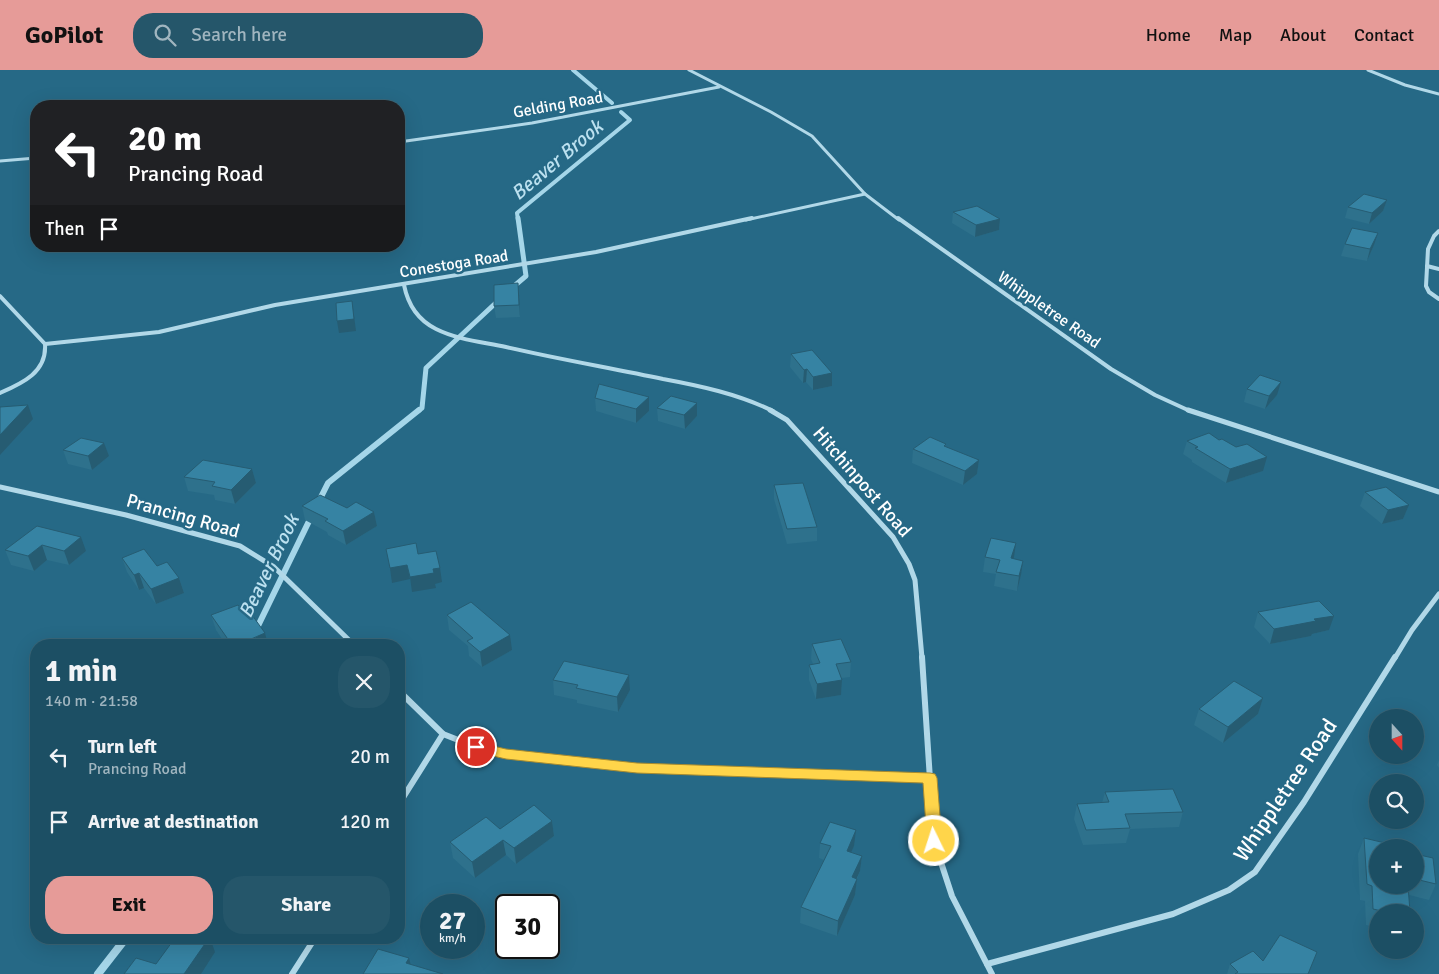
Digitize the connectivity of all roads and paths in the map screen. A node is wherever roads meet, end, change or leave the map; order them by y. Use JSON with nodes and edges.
{"nodes":[{"id":1,"x":689,"y":70,"type":"edge"},
{"id":2,"x":1368,"y":70,"type":"edge"},
{"id":3,"x":720,"y":87,"type":"junction"},
{"id":4,"x":1439,"y":94,"type":"edge"},
{"id":5,"x":405,"y":141,"type":"edge"},
{"id":6,"x":30,"y":158,"type":"edge"},
{"id":7,"x":0,"y":161,"type":"edge"},
{"id":8,"x":865,"y":194,"type":"junction"},
{"id":9,"x":1439,"y":231,"type":"edge"},
{"id":10,"x":1427,"y":266,"type":"junction"},
{"id":11,"x":1439,"y":269,"type":"edge"},
{"id":12,"x":404,"y":285,"type":"junction"},
{"id":13,"x":0,"y":296,"type":"edge"},
{"id":14,"x":1439,"y":299,"type":"edge"},
{"id":15,"x":45,"y":344,"type":"junction"},
{"id":16,"x":0,"y":393,"type":"edge"},
{"id":17,"x":0,"y":487,"type":"edge"},
{"id":18,"x":1439,"y":492,"type":"edge"},
{"id":19,"x":1439,"y":594,"type":"edge"},
{"id":20,"x":348,"y":639,"type":"edge"},
{"id":21,"x":405,"y":697,"type":"edge"},
{"id":22,"x":443,"y":734,"type":"junction"},
{"id":23,"x":930,"y":778,"type":"junction"},
{"id":24,"x":405,"y":794,"type":"edge"},
{"id":25,"x":311,"y":944,"type":"edge"},
{"id":26,"x":988,"y":964,"type":"junction"},
{"id":27,"x":292,"y":974,"type":"edge"},
{"id":28,"x":992,"y":974,"type":"edge"}],
"edges":[{"from":1,"to":3,"type":"street","name":"Whippletree Road"},
{"from":2,"to":4,"type":"street"},
{"from":3,"to":5,"type":"street","name":"Gelding Road"},
{"from":3,"to":8,"type":"street","name":"Whippletree Road"},
{"from":6,"to":7,"type":"street"},
{"from":8,"to":12,"type":"street","name":"Conestoga Road"},
{"from":8,"to":18,"type":"street","name":"Whippletree Road"},
{"from":9,"to":10,"type":"street"},
{"from":10,"to":11,"type":"street"},
{"from":10,"to":14,"type":"street"},
{"from":12,"to":15,"type":"street","name":"Conestoga Road"},
{"from":12,"to":23,"type":"street","name":"Hitchinpost Road"},
{"from":13,"to":15,"type":"street"},
{"from":15,"to":16,"type":"street"},
{"from":17,"to":20,"type":"street","name":"Prancing Road"},
{"from":19,"to":26,"type":"street","name":"Whippletree Road"},
{"from":21,"to":22,"type":"street"},
{"from":22,"to":23,"type":"street"},
{"from":22,"to":24,"type":"street"},
{"from":23,"to":26,"type":"street","name":"Hitchinpost Road"},
{"from":25,"to":27,"type":"street"},
{"from":26,"to":28,"type":"street","name":"Hitchinpost Road"}]}
